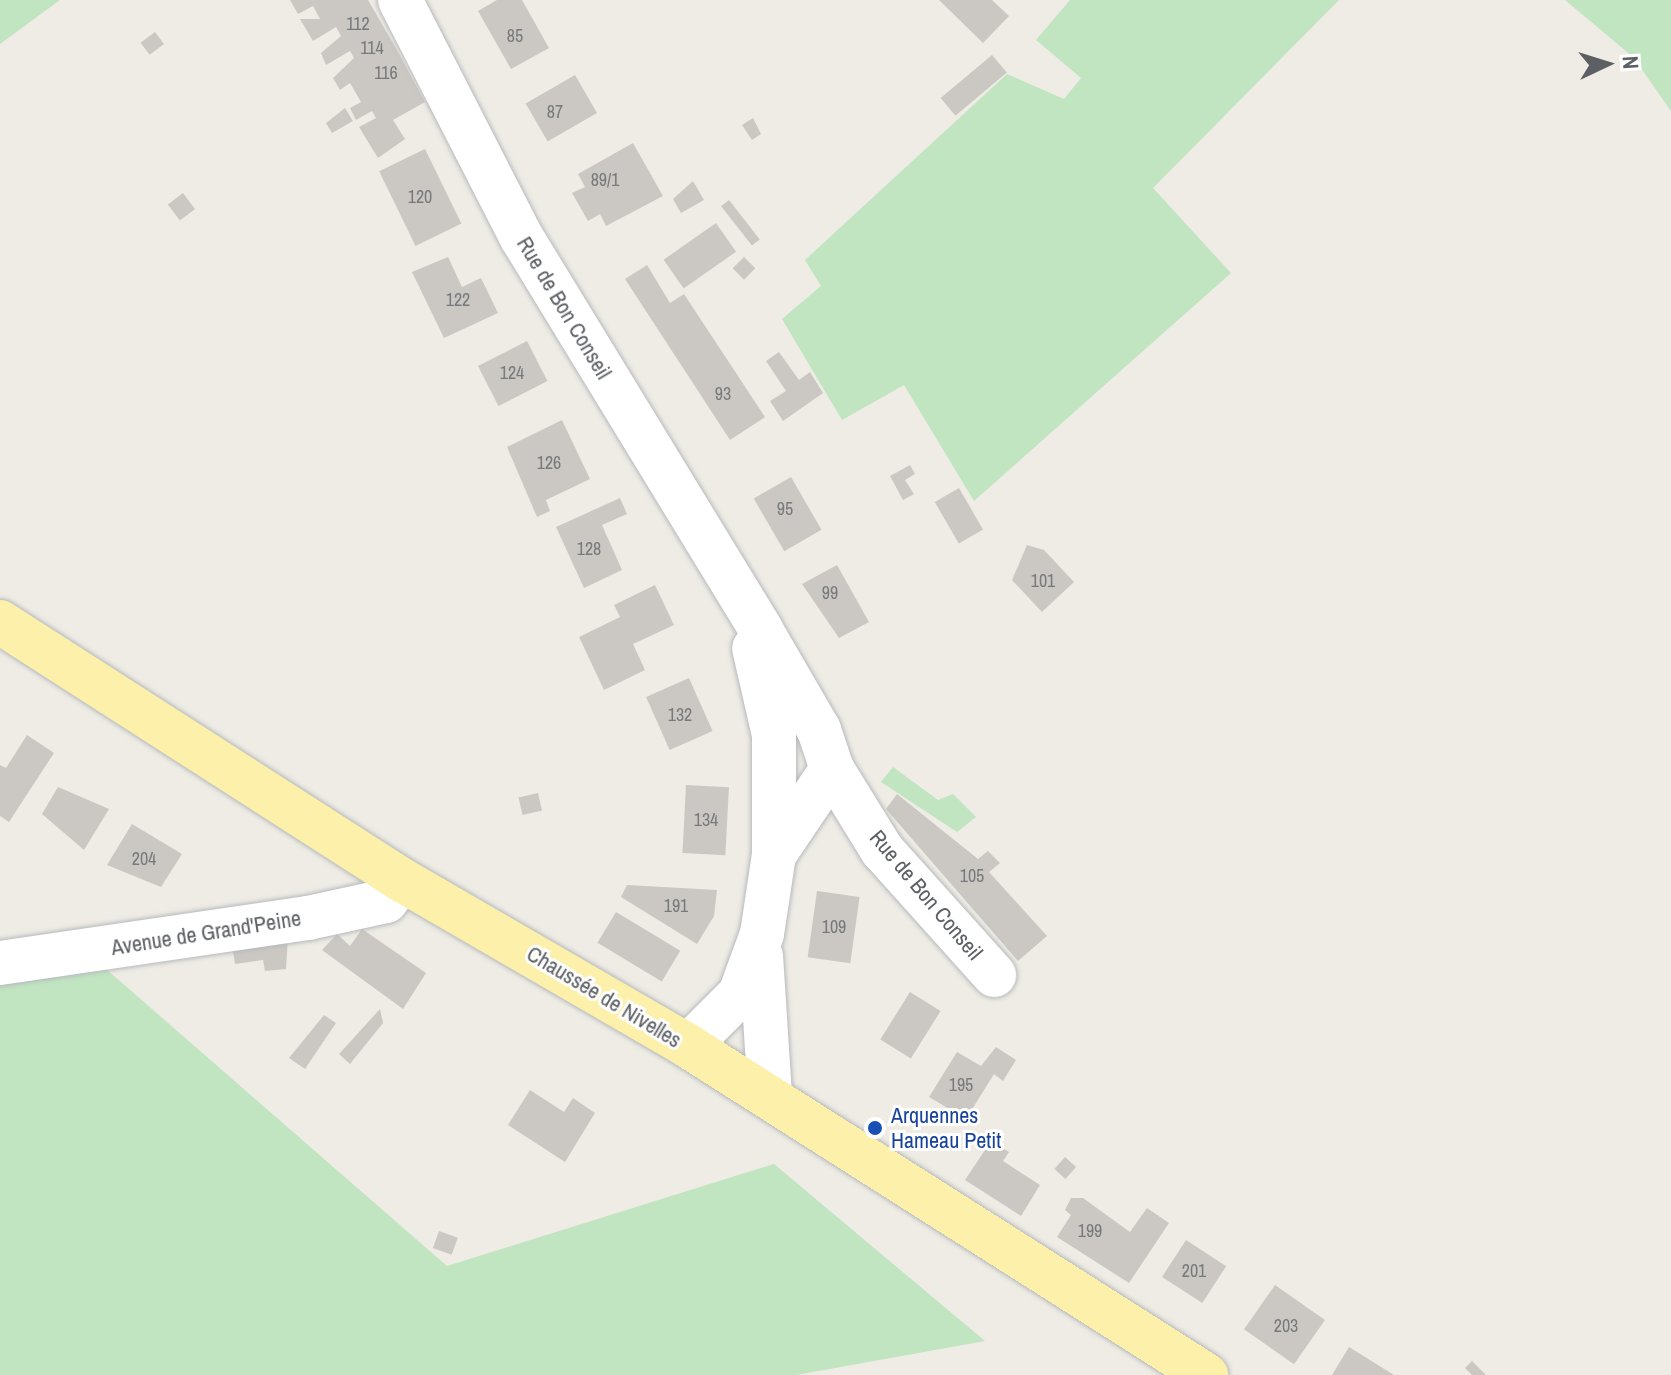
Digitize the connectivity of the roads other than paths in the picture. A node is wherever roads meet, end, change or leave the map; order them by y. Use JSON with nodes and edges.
{"nodes":[{"id":1,"x":400,"y":0,"type":"edge"},
{"id":2,"x":742,"y":607,"type":"junction"},
{"id":3,"x":0,"y":622,"type":"edge"},
{"id":4,"x":832,"y":769,"type":"junction"},
{"id":5,"x":774,"y":855,"type":"junction"},
{"id":6,"x":402,"y":880,"type":"junction"},
{"id":7,"x":762,"y":934,"type":"junction"},
{"id":8,"x":0,"y":963,"type":"edge"},
{"id":9,"x":994,"y":975,"type":"dead end"},
{"id":10,"x":688,"y":1046,"type":"junction"},
{"id":11,"x":770,"y":1097,"type":"junction"},
{"id":12,"x":1206,"y":1375,"type":"edge"}],
"edges":[{"from":1,"to":2,"type":"street","name":"Rue de Bon Conseil"},
{"from":2,"to":4,"type":"street","name":"Rue de Bon Conseil"},
{"from":2,"to":5,"type":"street","name":"Rue de Bon Conseil"},
{"from":3,"to":6,"type":"main road","name":"Chaussée de Nivelles"},
{"from":4,"to":5,"type":"street"},
{"from":4,"to":9,"type":"street","name":"Rue de Bon Conseil"},
{"from":5,"to":7,"type":"street","name":"Rue de Bon Conseil"},
{"from":6,"to":8,"type":"street","name":"Avenue de Grand'Peine"},
{"from":6,"to":10,"type":"main road","name":"Chaussée de Nivelles"},
{"from":7,"to":10,"type":"street","name":"Rue de Bon Conseil"},
{"from":7,"to":11,"type":"street"},
{"from":10,"to":11,"type":"main road","name":"Chaussée de Nivelles"},
{"from":11,"to":12,"type":"main road","name":"Chaussée de Nivelles"}]}
